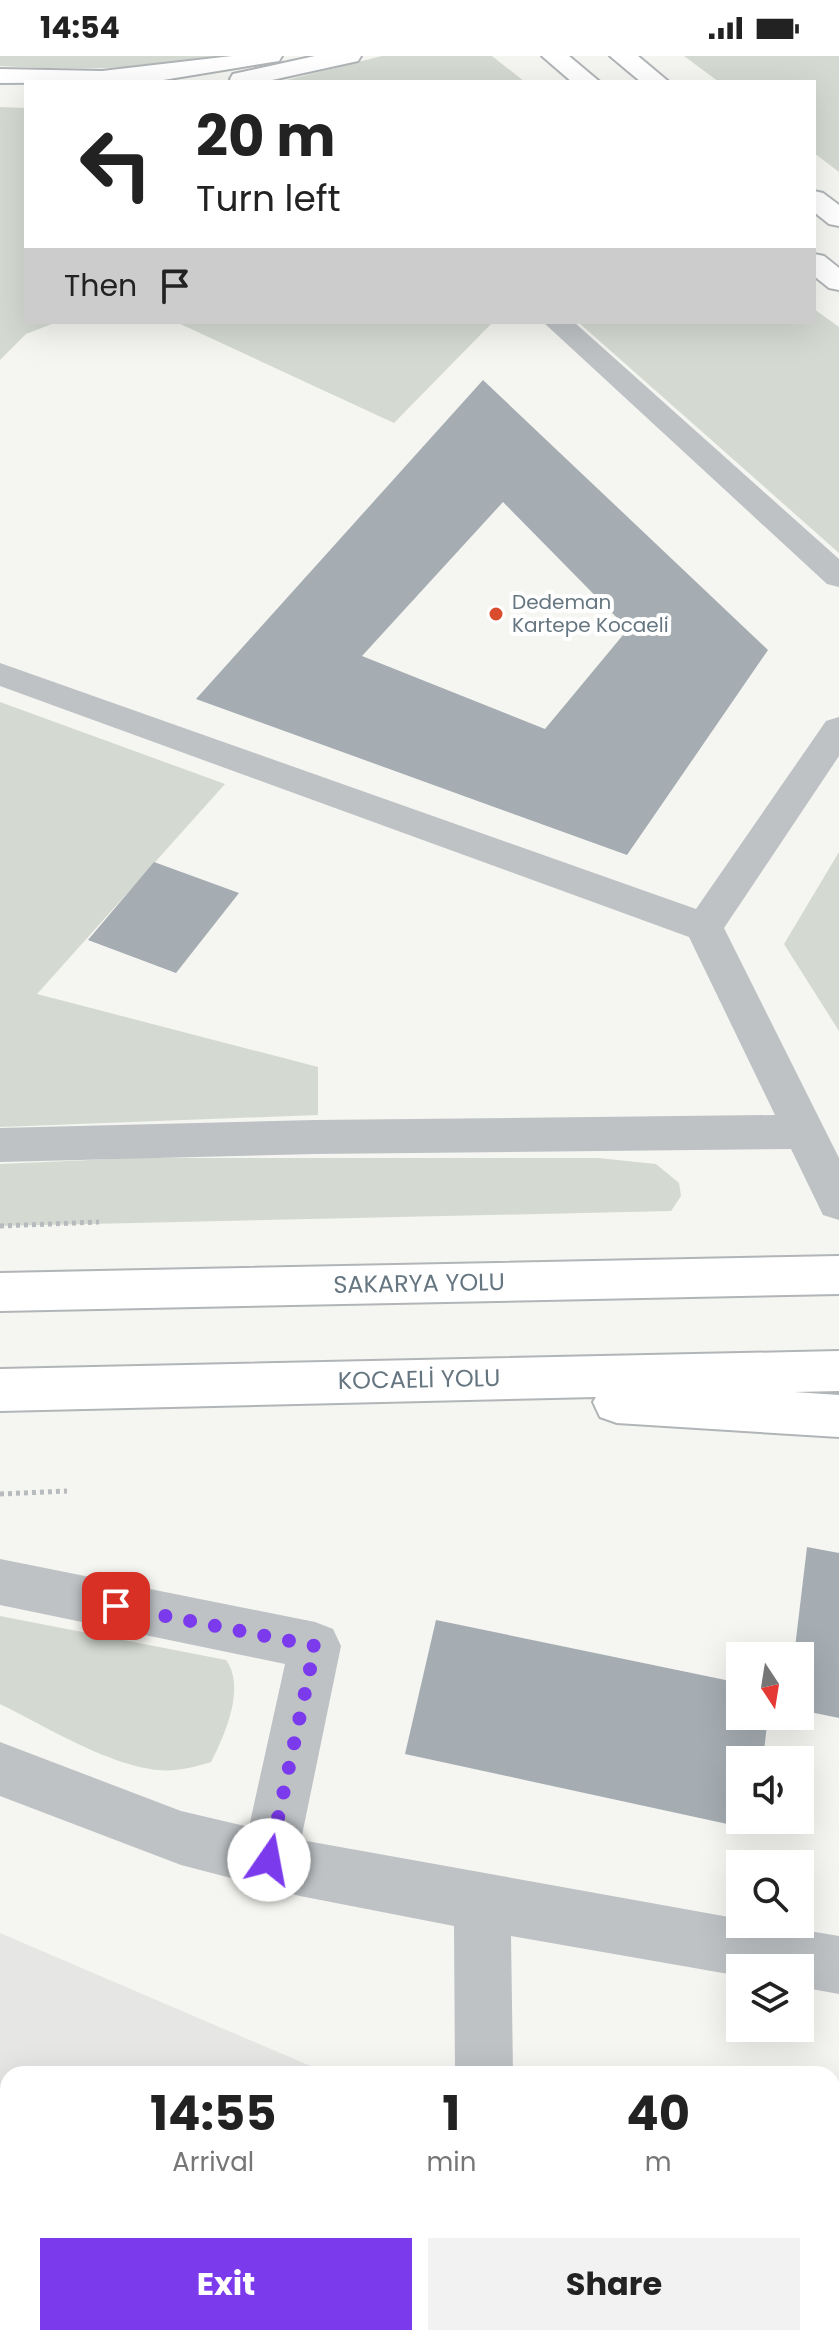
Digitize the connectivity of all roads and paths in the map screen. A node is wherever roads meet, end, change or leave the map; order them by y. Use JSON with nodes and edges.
{"nodes":[{"id":1,"x":270,"y":56,"type":"edge"},
{"id":2,"x":349,"y":56,"type":"edge"},
{"id":3,"x":554,"y":56,"type":"edge"},
{"id":4,"x":622,"y":56,"type":"edge"},
{"id":5,"x":0,"y":76,"type":"edge"},
{"id":6,"x":234,"y":80,"type":"edge"},
{"id":7,"x":585,"y":80,"type":"edge"},
{"id":8,"x":654,"y":80,"type":"edge"},
{"id":9,"x":0,"y":94,"type":"edge"},
{"id":10,"x":24,"y":96,"type":"edge"},
{"id":11,"x":816,"y":201,"type":"edge"},
{"id":12,"x":839,"y":218,"type":"edge"},
{"id":13,"x":816,"y":264,"type":"edge"},
{"id":14,"x":839,"y":282,"type":"edge"},
{"id":15,"x":559,"y":324,"type":"edge"},
{"id":16,"x":839,"y":577,"type":"edge"},
{"id":17,"x":0,"y":674,"type":"edge"},
{"id":18,"x":839,"y":729,"type":"edge"},
{"id":19,"x":704,"y":927,"type":"junction"},
{"id":20,"x":804,"y":1132,"type":"junction"},
{"id":21,"x":0,"y":1145,"type":"edge"},
{"id":22,"x":839,"y":1202,"type":"edge"},
{"id":23,"x":99,"y":1222,"type":"dead end"},
{"id":24,"x":0,"y":1226,"type":"edge"},
{"id":25,"x":839,"y":1275,"type":"edge"},
{"id":26,"x":0,"y":1292,"type":"edge"},
{"id":27,"x":839,"y":1371,"type":"edge"},
{"id":28,"x":260,"y":1382,"type":"junction"},
{"id":29,"x":0,"y":1390,"type":"edge"},
{"id":30,"x":839,"y":1416,"type":"edge"},
{"id":31,"x":67,"y":1491,"type":"dead end"},
{"id":32,"x":0,"y":1494,"type":"edge"},
{"id":33,"x":0,"y":1582,"type":"edge"},
{"id":34,"x":0,"y":1769,"type":"edge"},
{"id":35,"x":269,"y":1860,"type":"junction"},
{"id":36,"x":482,"y":1903,"type":"junction"},
{"id":37,"x":839,"y":1965,"type":"edge"},
{"id":38,"x":484,"y":2066,"type":"edge"}],
"edges":[{"from":1,"to":5,"type":"highway"},
{"from":2,"to":6,"type":"highway"},
{"from":3,"to":7,"type":"highway"},
{"from":4,"to":8,"type":"highway"},
{"from":9,"to":10,"type":"highway"},
{"from":11,"to":12,"type":"highway"},
{"from":13,"to":14,"type":"highway"},
{"from":15,"to":16,"type":"street"},
{"from":17,"to":19,"type":"street"},
{"from":18,"to":19,"type":"street"},
{"from":19,"to":20,"type":"street"},
{"from":20,"to":21,"type":"street"},
{"from":20,"to":22,"type":"street"},
{"from":23,"to":24,"type":"path"},
{"from":25,"to":26,"type":"highway","name":"SAKARYA YOLU"},
{"from":27,"to":28,"type":"highway","name":"KOCAELİ YOLU"},
{"from":28,"to":29,"type":"highway","name":"KOCAELİ YOLU"},
{"from":28,"to":30,"type":"highway"},
{"from":31,"to":32,"type":"path"},
{"from":33,"to":35,"type":"street"},
{"from":34,"to":35,"type":"street"},
{"from":35,"to":36,"type":"street"},
{"from":36,"to":37,"type":"street"},
{"from":36,"to":38,"type":"street"}]}
